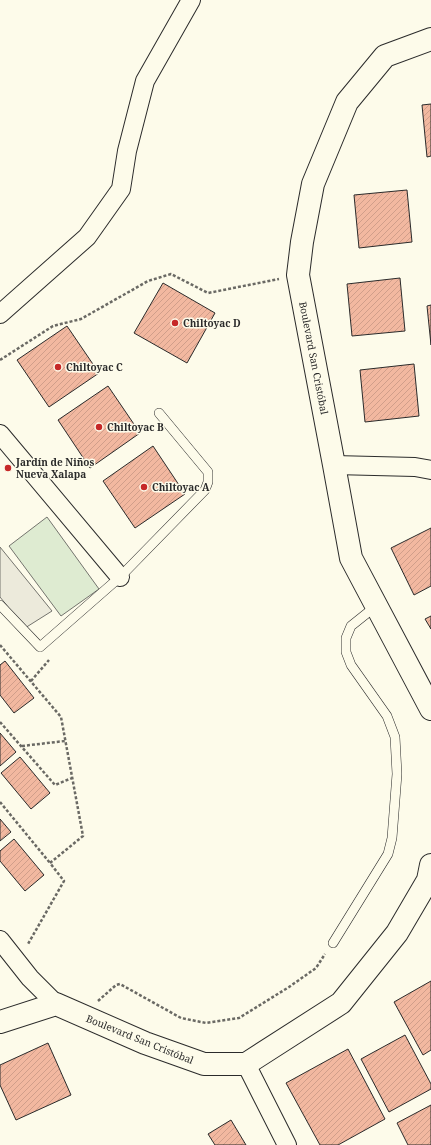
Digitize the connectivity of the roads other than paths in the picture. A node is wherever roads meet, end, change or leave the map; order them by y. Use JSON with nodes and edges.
{"nodes":[{"id":1,"x":191,"y":0,"type":"edge"},
{"id":2,"x":431,"y":39,"type":"edge"},
{"id":3,"x":0,"y":314,"type":"edge"},
{"id":4,"x":159,"y":413,"type":"dead end"},
{"id":5,"x":0,"y":434,"type":"edge"},
{"id":6,"x":334,"y":465,"type":"junction"},
{"id":7,"x":431,"y":470,"type":"edge"},
{"id":8,"x":120,"y":576,"type":"junction"},
{"id":9,"x":0,"y":606,"type":"edge"},
{"id":10,"x":376,"y":606,"type":"junction"},
{"id":11,"x":431,"y":709,"type":"edge"},
{"id":12,"x":430,"y":875,"type":"edge"},
{"id":13,"x":0,"y":940,"type":"edge"},
{"id":14,"x":333,"y":943,"type":"road end"},
{"id":15,"x":56,"y":1004,"type":"junction"},
{"id":16,"x":0,"y":1022,"type":"edge"},
{"id":17,"x":246,"y":1064,"type":"junction"},
{"id":18,"x":287,"y":1145,"type":"edge"}],
"edges":[{"from":1,"to":3,"type":"street"},
{"from":2,"to":6,"type":"street","name":"Boulevard San Cristóbal"},
{"from":4,"to":8,"type":"lane"},
{"from":5,"to":8,"type":"street"},
{"from":6,"to":7,"type":"street"},
{"from":6,"to":10,"type":"street","name":"Boulevard San Cristóbal"},
{"from":8,"to":9,"type":"lane"},
{"from":10,"to":11,"type":"street","name":"Boulevard San Cristóbal"},
{"from":10,"to":14,"type":"lane"},
{"from":12,"to":17,"type":"street"},
{"from":13,"to":15,"type":"street"},
{"from":15,"to":16,"type":"street"},
{"from":15,"to":17,"type":"street","name":"Boulevard San Cristóbal"},
{"from":17,"to":18,"type":"street"}]}
